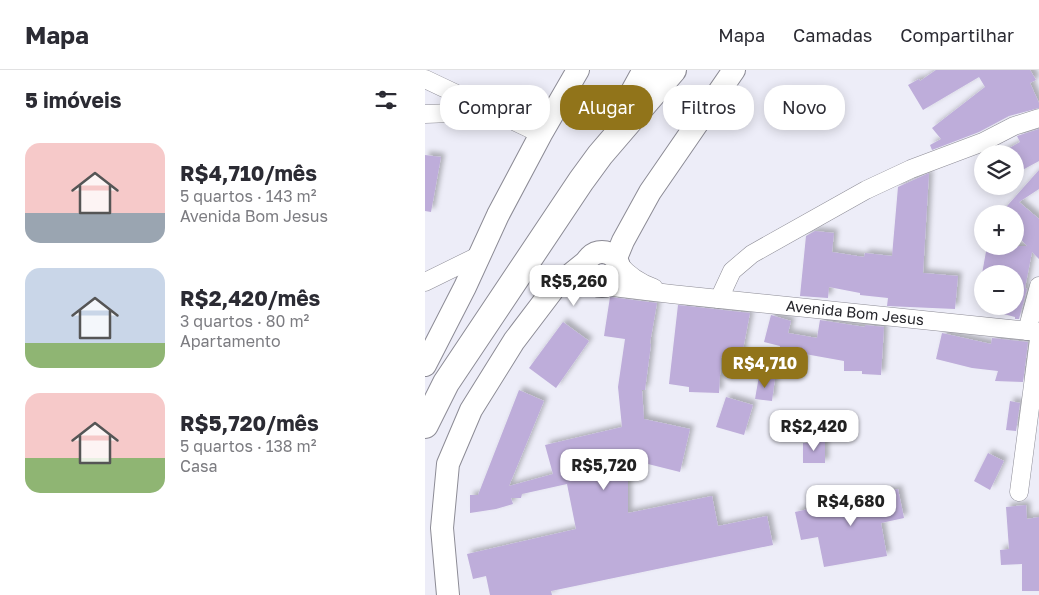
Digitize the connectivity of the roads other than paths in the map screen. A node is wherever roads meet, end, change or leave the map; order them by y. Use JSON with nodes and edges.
{"nodes":[{"id":1,"x":578,"y":70,"type":"edge"},
{"id":2,"x":646,"y":70,"type":"edge"},
{"id":3,"x":673,"y":70,"type":"edge"},
{"id":4,"x":734,"y":70,"type":"edge"},
{"id":5,"x":425,"y":79,"type":"edge"},
{"id":6,"x":440,"y":86,"type":"edge"},
{"id":7,"x":440,"y":113,"type":"edge"},
{"id":8,"x":425,"y":114,"type":"edge"},
{"id":9,"x":1039,"y":118,"type":"edge"},
{"id":10,"x":533,"y":130,"type":"edge"},
{"id":11,"x":541,"y":134,"type":"junction"},
{"id":12,"x":600,"y":155,"type":"junction"},
{"id":13,"x":650,"y":192,"type":"junction"},
{"id":14,"x":478,"y":256,"type":"junction"},
{"id":15,"x":589,"y":258,"type":"junction"},
{"id":16,"x":617,"y":261,"type":"junction"},
{"id":17,"x":425,"y":282,"type":"edge"},
{"id":18,"x":602,"y":286,"type":"junction"},
{"id":19,"x":1039,"y":286,"type":"edge"},
{"id":20,"x":671,"y":294,"type":"junction"},
{"id":21,"x":719,"y":299,"type":"junction"},
{"id":22,"x":542,"y":303,"type":"junction"},
{"id":23,"x":1035,"y":334,"type":"edge"},
{"id":24,"x":425,"y":366,"type":"edge"},
{"id":25,"x":425,"y":425,"type":"edge"},
{"id":26,"x":1019,"y":492,"type":"dead end"},
{"id":27,"x":448,"y":595,"type":"edge"}],
"edges":[{"from":1,"to":11,"type":"main road"},
{"from":2,"to":12,"type":"highway"},
{"from":3,"to":12,"type":"highway"},
{"from":4,"to":13,"type":"main road"},
{"from":5,"to":6,"type":"street"},
{"from":7,"to":8,"type":"street"},
{"from":9,"to":21,"type":"street"},
{"from":10,"to":11,"type":"street"},
{"from":11,"to":14,"type":"main road"},
{"from":12,"to":25,"type":"highway"},
{"from":13,"to":15,"type":"main road"},
{"from":13,"to":16,"type":"main road"},
{"from":14,"to":17,"type":"street"},
{"from":14,"to":24,"type":"main road"},
{"from":15,"to":16,"type":"main road"},
{"from":15,"to":18,"type":"main road"},
{"from":15,"to":22,"type":"main road"},
{"from":16,"to":18,"type":"main road"},
{"from":16,"to":20,"type":"street","name":"Avenida Bom Jesus"},
{"from":18,"to":20,"type":"street","name":"Avenida Bom Jesus"},
{"from":18,"to":22,"type":"main road"},
{"from":19,"to":23,"type":"street"},
{"from":20,"to":21,"type":"street","name":"Avenida Bom Jesus"},
{"from":21,"to":23,"type":"street","name":"Avenida Bom Jesus"},
{"from":22,"to":27,"type":"main road"},
{"from":23,"to":26,"type":"street"}]}
